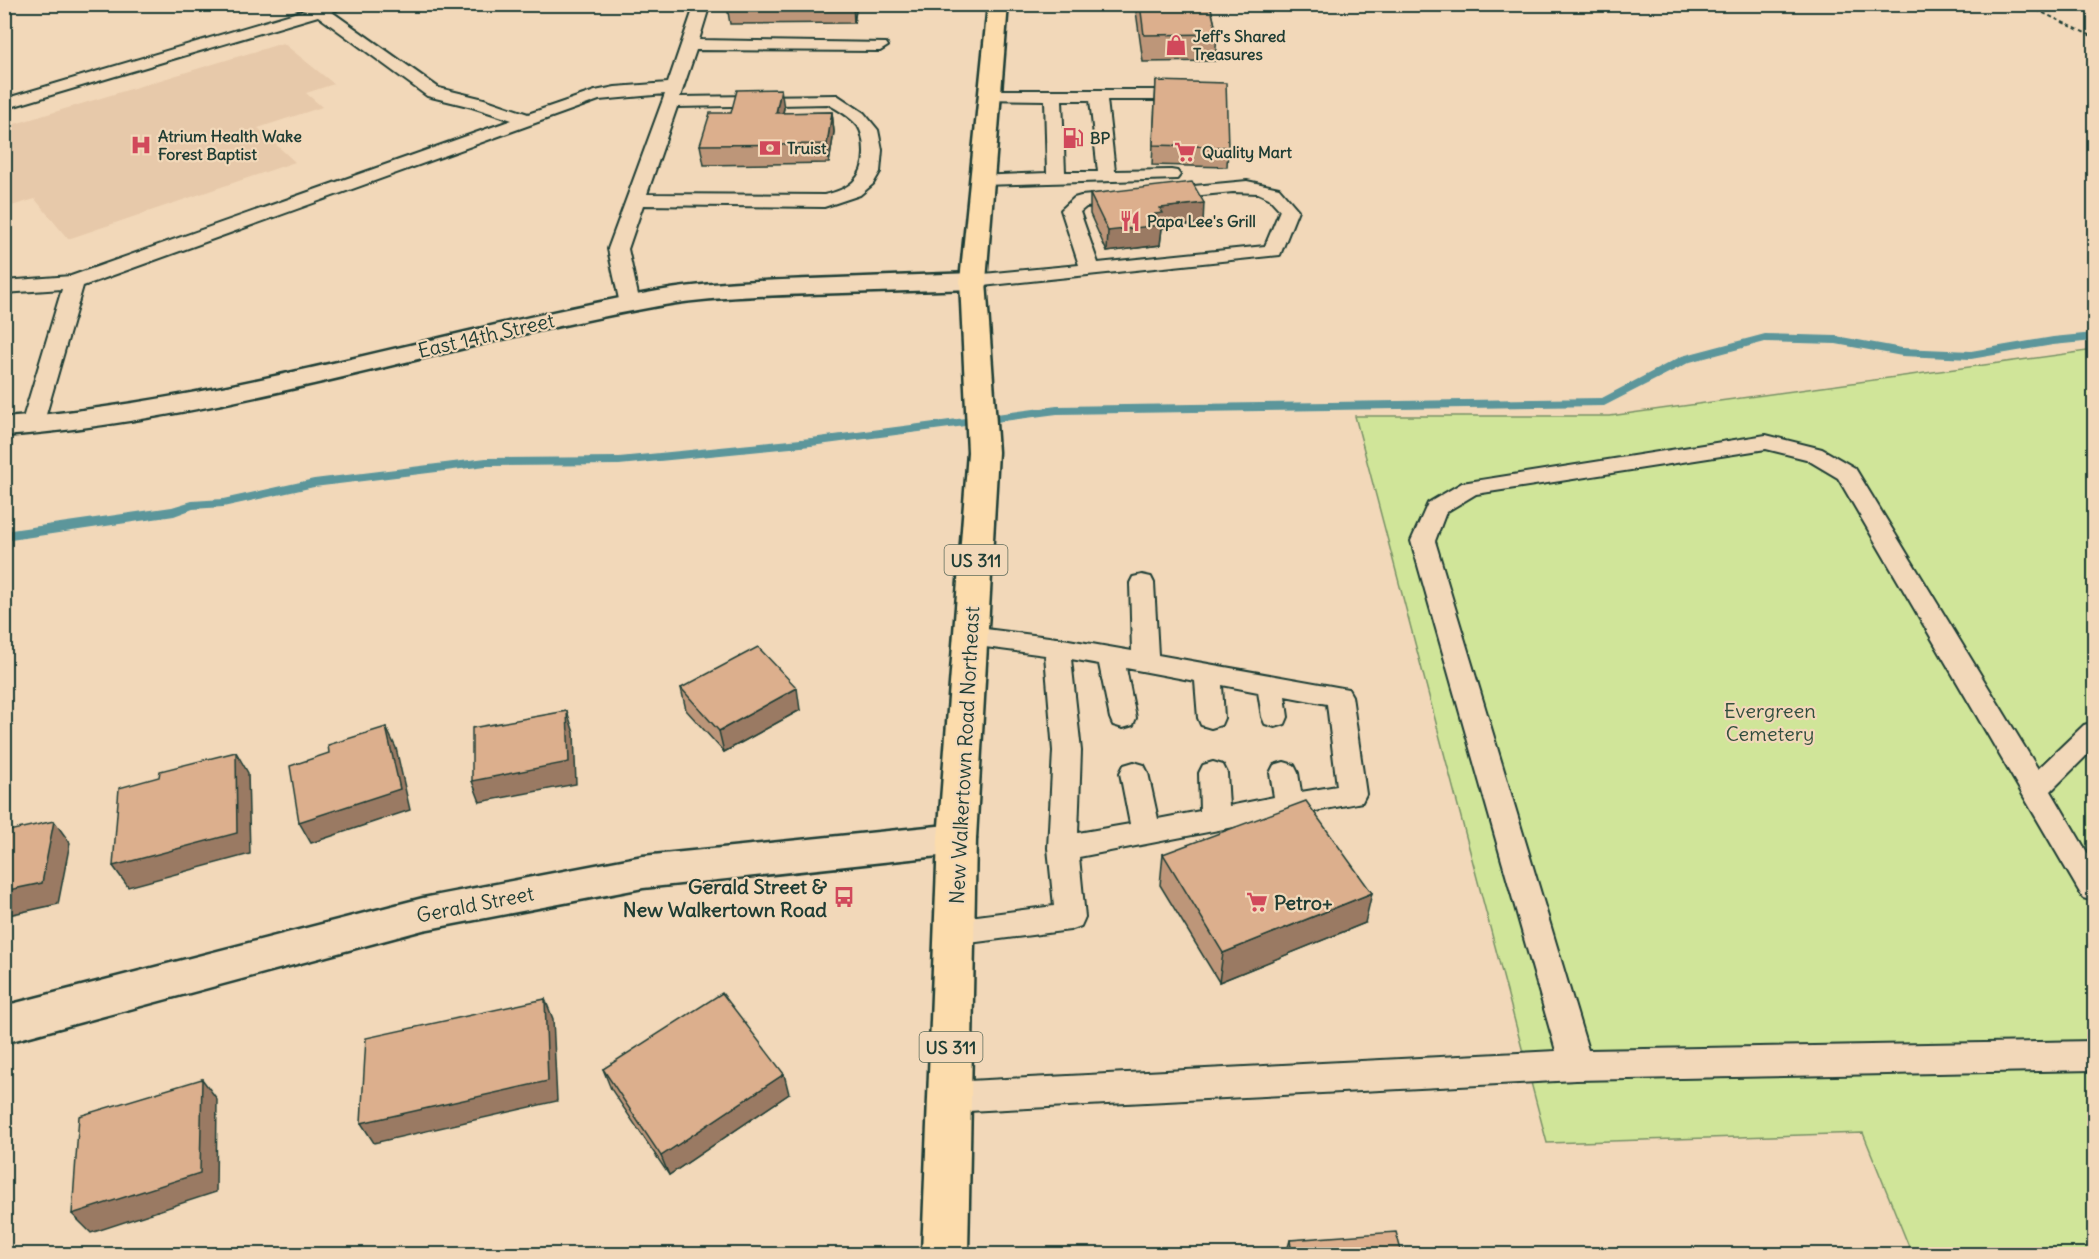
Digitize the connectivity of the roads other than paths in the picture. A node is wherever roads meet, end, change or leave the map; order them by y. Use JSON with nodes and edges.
{"nodes":[{"id":1,"x":343,"y":4,"type":"edge"},
{"id":2,"x":703,"y":4,"type":"edge"},
{"id":3,"x":998,"y":4,"type":"edge"},
{"id":4,"x":321,"y":11,"type":"junction"},
{"id":5,"x":691,"y":45,"type":"junction"},
{"id":6,"x":880,"y":46,"type":"dead end"},
{"id":7,"x":1209,"y":94,"type":"edge"},
{"id":8,"x":672,"y":95,"type":"junction"},
{"id":9,"x":989,"y":95,"type":"junction"},
{"id":10,"x":1053,"y":95,"type":"junction"},
{"id":11,"x":1098,"y":95,"type":"junction"},
{"id":12,"x":4,"y":104,"type":"edge"},
{"id":13,"x":529,"y":120,"type":"junction"},
{"id":14,"x":1171,"y":175,"type":"dead end"},
{"id":15,"x":1107,"y":176,"type":"junction"},
{"id":16,"x":1056,"y":178,"type":"junction"},
{"id":17,"x":982,"y":180,"type":"junction"},
{"id":18,"x":636,"y":199,"type":"junction"},
{"id":19,"x":1090,"y":269,"type":"junction"},
{"id":20,"x":973,"y":281,"type":"junction"},
{"id":21,"x":75,"y":282,"type":"junction"},
{"id":22,"x":4,"y":287,"type":"edge"},
{"id":23,"x":630,"y":304,"type":"junction"},
{"id":24,"x":32,"y":425,"type":"junction"},
{"id":25,"x":4,"y":427,"type":"edge"},
{"id":26,"x":1142,"y":583,"type":"dead end"},
{"id":27,"x":970,"y":636,"type":"junction"},
{"id":28,"x":1057,"y":647,"type":"junction"},
{"id":29,"x":1110,"y":656,"type":"junction"},
{"id":30,"x":1145,"y":662,"type":"junction"},
{"id":31,"x":1209,"y":673,"type":"junction"},
{"id":32,"x":1270,"y":684,"type":"junction"},
{"id":33,"x":1275,"y":717,"type":"dead end"},
{"id":34,"x":1123,"y":718,"type":"dead end"},
{"id":35,"x":1211,"y":718,"type":"dead end"},
{"id":36,"x":2094,"y":732,"type":"edge"},
{"id":37,"x":1134,"y":773,"type":"dead end"},
{"id":38,"x":1213,"y":773,"type":"dead end"},
{"id":39,"x":1284,"y":773,"type":"dead end"},
{"id":40,"x":2035,"y":789,"type":"junction"},
{"id":41,"x":1289,"y":806,"type":"junction"},
{"id":42,"x":1215,"y":819,"type":"junction"},
{"id":43,"x":1146,"y":832,"type":"junction"},
{"id":44,"x":957,"y":839,"type":"junction"},
{"id":45,"x":1063,"y":848,"type":"junction"},
{"id":46,"x":2094,"y":889,"type":"edge"},
{"id":47,"x":954,"y":932,"type":"junction"},
{"id":48,"x":4,"y":1025,"type":"edge"},
{"id":49,"x":2094,"y":1056,"type":"edge"},
{"id":50,"x":1576,"y":1065,"type":"junction"},
{"id":51,"x":949,"y":1097,"type":"junction"},
{"id":52,"x":945,"y":1254,"type":"edge"}],
"edges":[{"from":1,"to":4,"type":"lane"},
{"from":2,"to":5,"type":"lane"},
{"from":3,"to":9,"type":"main road","name":"New Walkertown Road Northeast","number":"US 311"},
{"from":4,"to":12,"type":"lane"},
{"from":4,"to":13,"type":"lane"},
{"from":5,"to":6,"type":"lane"},
{"from":5,"to":8,"type":"lane"},
{"from":7,"to":11,"type":"lane"},
{"from":8,"to":13,"type":"lane"},
{"from":8,"to":18,"type":"lane"},
{"from":8,"to":18,"type":"lane"},
{"from":9,"to":10,"type":"lane"},
{"from":9,"to":17,"type":"main road","name":"New Walkertown Road Northeast","number":"US 311"},
{"from":10,"to":11,"type":"lane"},
{"from":10,"to":16,"type":"lane"},
{"from":11,"to":15,"type":"lane"},
{"from":13,"to":21,"type":"lane"},
{"from":14,"to":15,"type":"lane"},
{"from":15,"to":16,"type":"lane"},
{"from":16,"to":17,"type":"lane"},
{"from":17,"to":20,"type":"main road","name":"New Walkertown Road Northeast","number":"US 311"},
{"from":18,"to":23,"type":"lane"},
{"from":19,"to":19,"type":"lane"},
{"from":19,"to":20,"type":"lane"},
{"from":20,"to":23,"type":"main road","name":"East 14th Street"},
{"from":20,"to":27,"type":"main road","name":"New Walkertown Road Northeast","number":"US 311"},
{"from":21,"to":22,"type":"lane"},
{"from":21,"to":24,"type":"lane"},
{"from":23,"to":24,"type":"main road","name":"East 14th Street"},
{"from":24,"to":25,"type":"main road","name":"East 14th Street"},
{"from":26,"to":30,"type":"lane"},
{"from":27,"to":28,"type":"lane"},
{"from":27,"to":44,"type":"main road","name":"New Walkertown Road Northeast","number":"US 311"},
{"from":28,"to":29,"type":"lane"},
{"from":28,"to":45,"type":"lane"},
{"from":29,"to":30,"type":"lane"},
{"from":29,"to":34,"type":"lane"},
{"from":30,"to":31,"type":"lane"},
{"from":31,"to":32,"type":"lane"},
{"from":31,"to":35,"type":"lane"},
{"from":32,"to":33,"type":"lane"},
{"from":32,"to":41,"type":"lane"},
{"from":36,"to":40,"type":"lane"},
{"from":37,"to":43,"type":"lane"},
{"from":38,"to":42,"type":"lane"},
{"from":39,"to":41,"type":"lane"},
{"from":40,"to":46,"type":"lane"},
{"from":40,"to":50,"type":"lane"},
{"from":41,"to":42,"type":"lane"},
{"from":42,"to":43,"type":"lane"},
{"from":43,"to":45,"type":"lane"},
{"from":44,"to":47,"type":"main road","name":"New Walkertown Road Northeast","number":"US 311"},
{"from":44,"to":48,"type":"main road","name":"Gerald Street"},
{"from":45,"to":47,"type":"lane"},
{"from":47,"to":51,"type":"main road","name":"New Walkertown Road Northeast","number":"US 311"},
{"from":49,"to":50,"type":"lane"},
{"from":50,"to":51,"type":"lane"},
{"from":51,"to":52,"type":"main road","name":"New Walkertown Road Northeast","number":"US 311"}]}
